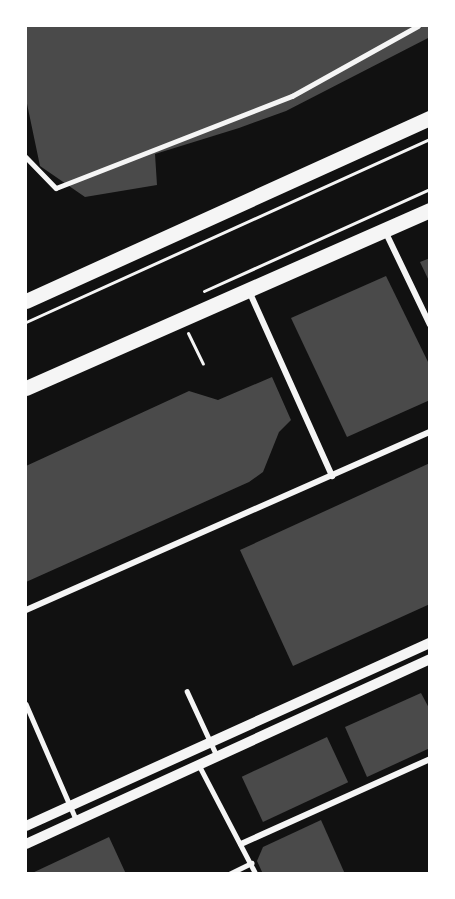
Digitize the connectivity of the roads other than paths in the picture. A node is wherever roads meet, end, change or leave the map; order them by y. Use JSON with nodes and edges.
{"nodes":[{"id":1,"x":418,"y":26,"type":"edge"},
{"id":2,"x":429,"y":118,"type":"edge"},
{"id":3,"x":26,"y":158,"type":"edge"},
{"id":4,"x":429,"y":210,"type":"edge"},
{"id":5,"x":384,"y":231,"type":"junction"},
{"id":6,"x":249,"y":291,"type":"junction"},
{"id":7,"x":26,"y":301,"type":"edge"},
{"id":8,"x":429,"y":325,"type":"edge"},
{"id":9,"x":26,"y":388,"type":"edge"},
{"id":10,"x":429,"y":432,"type":"edge"},
{"id":11,"x":332,"y":476,"type":"junction"},
{"id":12,"x":26,"y":610,"type":"edge"},
{"id":13,"x":429,"y":643,"type":"edge"},
{"id":14,"x":429,"y":659,"type":"edge"},
{"id":15,"x":187,"y":691,"type":"dead end"},
{"id":16,"x":26,"y":704,"type":"edge"},
{"id":17,"x":211,"y":742,"type":"junction"},
{"id":18,"x":217,"y":756,"type":"junction"},
{"id":19,"x":429,"y":759,"type":"edge"},
{"id":20,"x":199,"y":765,"type":"junction"},
{"id":21,"x":70,"y":806,"type":"junction"},
{"id":22,"x":77,"y":821,"type":"junction"},
{"id":23,"x":26,"y":826,"type":"edge"},
{"id":24,"x":26,"y":844,"type":"edge"},
{"id":25,"x":241,"y":844,"type":"junction"},
{"id":26,"x":252,"y":863,"type":"junction"},
{"id":27,"x":229,"y":873,"type":"edge"},
{"id":28,"x":256,"y":873,"type":"edge"}],
"edges":[{"from":1,"to":3,"type":"lane"},
{"from":2,"to":7,"type":"highway"},
{"from":4,"to":5,"type":"highway"},
{"from":5,"to":6,"type":"highway"},
{"from":5,"to":8,"type":"street"},
{"from":6,"to":9,"type":"highway"},
{"from":6,"to":11,"type":"street"},
{"from":10,"to":11,"type":"street"},
{"from":11,"to":12,"type":"street"},
{"from":13,"to":17,"type":"street"},
{"from":14,"to":18,"type":"street"},
{"from":15,"to":17,"type":"lane"},
{"from":16,"to":21,"type":"lane"},
{"from":17,"to":18,"type":"lane"},
{"from":17,"to":21,"type":"street"},
{"from":18,"to":20,"type":"street"},
{"from":19,"to":25,"type":"street"},
{"from":20,"to":22,"type":"street"},
{"from":20,"to":25,"type":"lane"},
{"from":21,"to":22,"type":"lane"},
{"from":21,"to":23,"type":"street"},
{"from":22,"to":24,"type":"street"},
{"from":25,"to":26,"type":"lane"},
{"from":26,"to":27,"type":"lane"},
{"from":26,"to":28,"type":"lane"}]}
